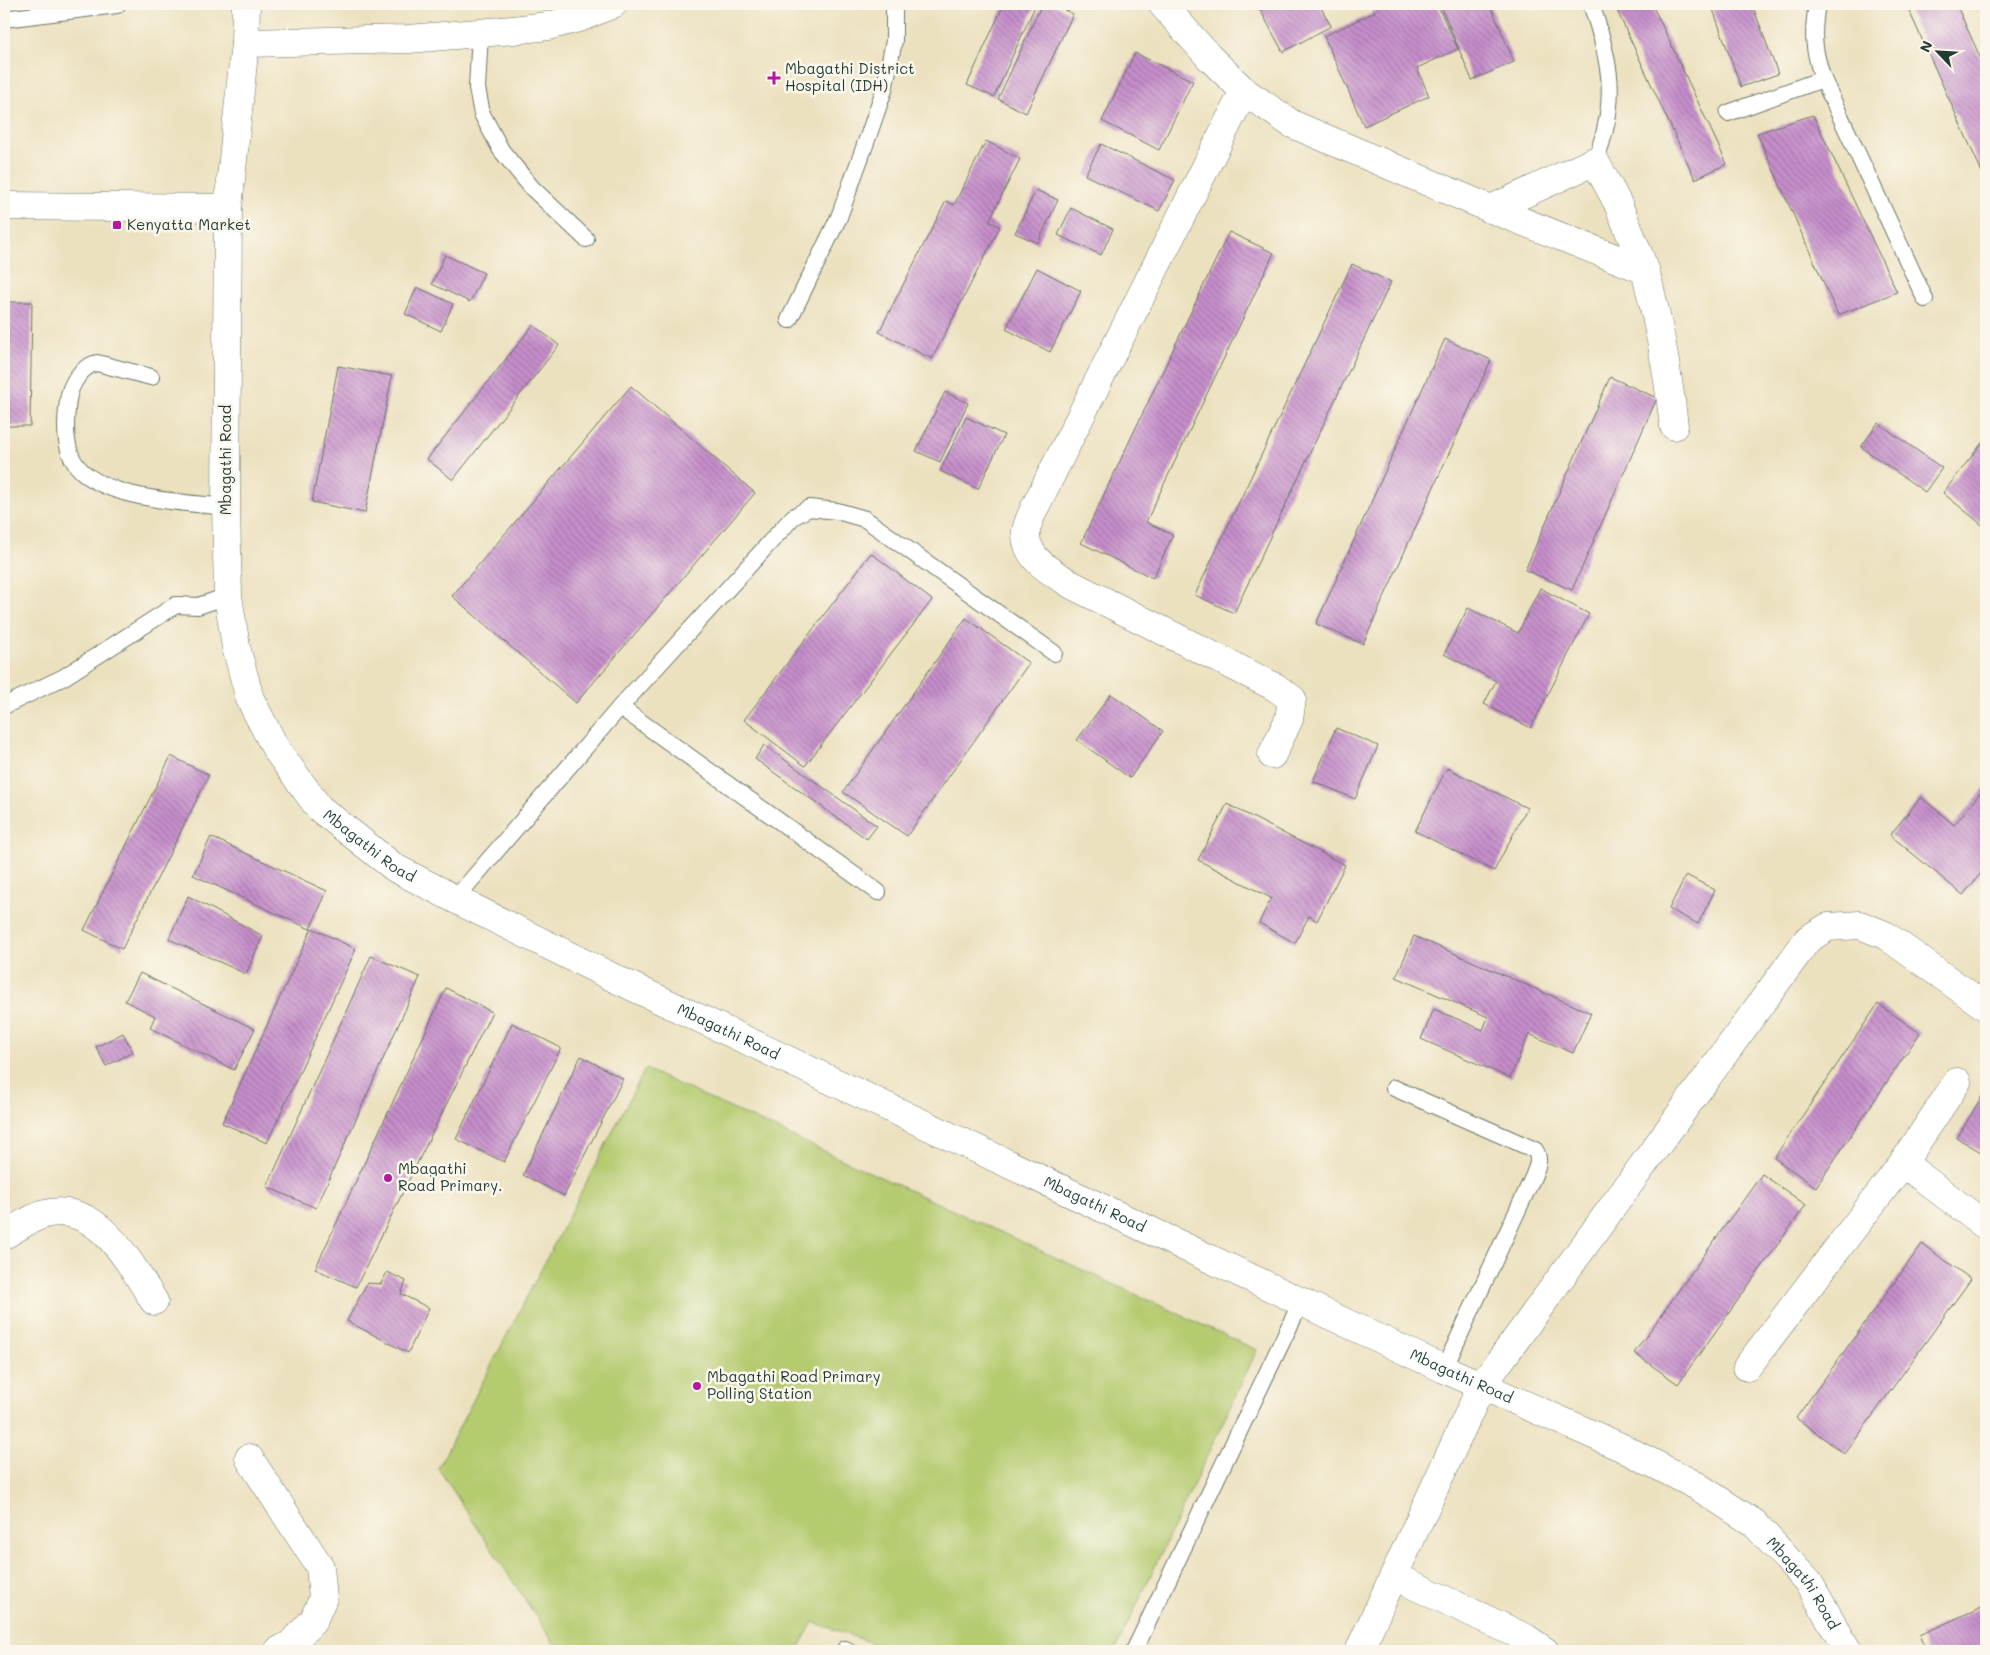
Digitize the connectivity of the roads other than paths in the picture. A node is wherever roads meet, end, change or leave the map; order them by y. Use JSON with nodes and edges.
{"nodes":[{"id":1,"x":246,"y":4,"type":"edge"},
{"id":2,"x":613,"y":4,"type":"edge"},
{"id":3,"x":894,"y":4,"type":"edge"},
{"id":4,"x":1162,"y":4,"type":"edge"},
{"id":5,"x":1591,"y":4,"type":"edge"},
{"id":6,"x":1817,"y":4,"type":"edge"},
{"id":7,"x":117,"y":5,"type":"edge"},
{"id":8,"x":4,"y":19,"type":"edge"},
{"id":9,"x":480,"y":33,"type":"junction"},
{"id":10,"x":245,"y":43,"type":"junction"},
{"id":11,"x":1823,"y":79,"type":"junction"},
{"id":12,"x":1244,"y":92,"type":"junction"},
{"id":13,"x":1728,"y":114,"type":"dead end"},
{"id":14,"x":1595,"y":160,"type":"junction"},
{"id":15,"x":4,"y":206,"type":"edge"},
{"id":16,"x":228,"y":208,"type":"junction"},
{"id":17,"x":1491,"y":209,"type":"junction"},
{"id":18,"x":586,"y":239,"type":"dead end"},
{"id":19,"x":1645,"y":270,"type":"junction"},
{"id":20,"x":1925,"y":299,"type":"dead end"},
{"id":21,"x":789,"y":320,"type":"dead end"},
{"id":22,"x":151,"y":377,"type":"dead end"},
{"id":23,"x":1674,"y":426,"type":"dead end"},
{"id":24,"x":226,"y":507,"type":"junction"},
{"id":25,"x":228,"y":596,"type":"junction"},
{"id":26,"x":1054,"y":653,"type":"dead end"},
{"id":27,"x":4,"y":706,"type":"edge"},
{"id":28,"x":620,"y":707,"type":"junction"},
{"id":29,"x":1272,"y":755,"type":"dead end"},
{"id":30,"x":878,"y":892,"type":"dead end"},
{"id":31,"x":455,"y":899,"type":"junction"},
{"id":32,"x":1986,"y":1007,"type":"edge"},
{"id":33,"x":1957,"y":1082,"type":"dead end"},
{"id":34,"x":1394,"y":1088,"type":"dead end"},
{"id":35,"x":1903,"y":1163,"type":"junction"},
{"id":36,"x":1986,"y":1226,"type":"edge"},
{"id":37,"x":4,"y":1235,"type":"edge"},
{"id":38,"x":154,"y":1301,"type":"dead end"},
{"id":39,"x":1301,"y":1302,"type":"junction"},
{"id":40,"x":1747,"y":1367,"type":"dead end"},
{"id":41,"x":1444,"y":1369,"type":"junction"},
{"id":42,"x":1482,"y":1387,"type":"junction"},
{"id":43,"x":249,"y":1458,"type":"dead end"},
{"id":44,"x":1394,"y":1576,"type":"junction"},
{"id":45,"x":278,"y":1651,"type":"edge"},
{"id":46,"x":1134,"y":1651,"type":"edge"},
{"id":47,"x":1359,"y":1651,"type":"edge"},
{"id":48,"x":1545,"y":1651,"type":"edge"},
{"id":49,"x":1848,"y":1651,"type":"edge"}],
"edges":[{"from":1,"to":10,"type":"street","name":"Mbagathi Road"},
{"from":2,"to":9,"type":"street"},
{"from":3,"to":21,"type":"lane"},
{"from":4,"to":12,"type":"street"},
{"from":5,"to":14,"type":"lane"},
{"from":6,"to":11,"type":"lane"},
{"from":7,"to":8,"type":"lane"},
{"from":9,"to":10,"type":"street"},
{"from":9,"to":18,"type":"lane"},
{"from":10,"to":16,"type":"street","name":"Mbagathi Road"},
{"from":11,"to":13,"type":"lane"},
{"from":11,"to":20,"type":"lane"},
{"from":12,"to":17,"type":"street"},
{"from":12,"to":29,"type":"street"},
{"from":14,"to":17,"type":"street"},
{"from":14,"to":19,"type":"street"},
{"from":15,"to":16,"type":"street"},
{"from":16,"to":24,"type":"street","name":"Mbagathi Road"},
{"from":17,"to":19,"type":"street"},
{"from":19,"to":23,"type":"street"},
{"from":22,"to":24,"type":"lane"},
{"from":24,"to":25,"type":"street","name":"Mbagathi Road"},
{"from":25,"to":27,"type":"lane"},
{"from":25,"to":31,"type":"street","name":"Mbagathi Road"},
{"from":26,"to":28,"type":"lane"},
{"from":28,"to":30,"type":"lane"},
{"from":28,"to":31,"type":"lane"},
{"from":31,"to":39,"type":"street","name":"Mbagathi Road"},
{"from":32,"to":42,"type":"street"},
{"from":33,"to":35,"type":"street"},
{"from":34,"to":41,"type":"lane"},
{"from":35,"to":36,"type":"street"},
{"from":35,"to":40,"type":"street"},
{"from":37,"to":38,"type":"street"},
{"from":39,"to":41,"type":"street","name":"Mbagathi Road"},
{"from":39,"to":46,"type":"lane"},
{"from":41,"to":42,"type":"street","name":"Mbagathi Road"},
{"from":42,"to":44,"type":"street"},
{"from":42,"to":49,"type":"street","name":"Mbagathi Road"},
{"from":43,"to":45,"type":"street"},
{"from":44,"to":47,"type":"street"},
{"from":44,"to":48,"type":"street"}]}
